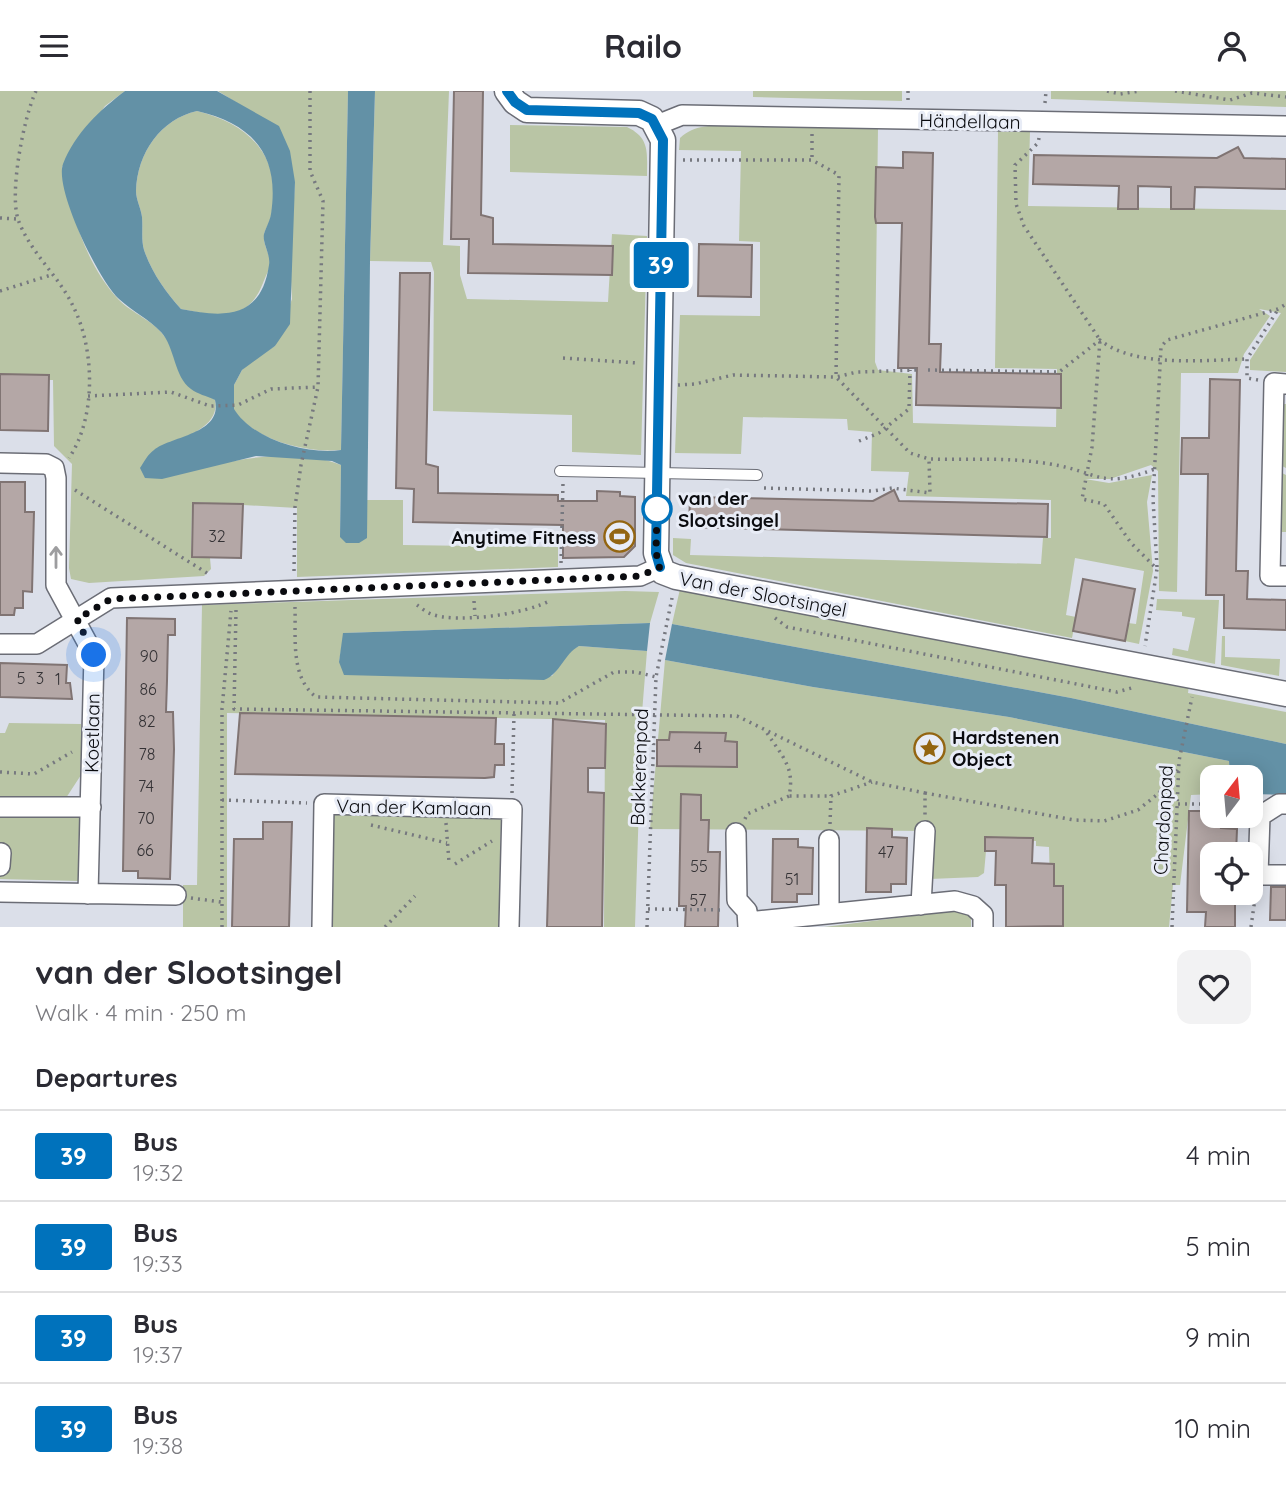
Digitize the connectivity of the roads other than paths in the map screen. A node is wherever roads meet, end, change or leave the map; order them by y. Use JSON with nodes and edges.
{"nodes":[{"id":1,"x":507,"y":91,"type":"edge"},
{"id":2,"x":657,"y":125,"type":"junction"},
{"id":3,"x":1286,"y":126,"type":"edge"},
{"id":4,"x":1280,"y":384,"type":"edge"},
{"id":5,"x":0,"y":463,"type":"edge"},
{"id":6,"x":561,"y":471,"type":"road end"},
{"id":7,"x":657,"y":473,"type":"junction"},
{"id":8,"x":757,"y":475,"type":"dead end"},
{"id":9,"x":660,"y":567,"type":"junction"},
{"id":10,"x":1286,"y":576,"type":"edge"},
{"id":11,"x":77,"y":619,"type":"junction"},
{"id":12,"x":0,"y":644,"type":"edge"},
{"id":13,"x":1286,"y":694,"type":"edge"},
{"id":14,"x":1286,"y":804,"type":"edge"},
{"id":15,"x":0,"y":807,"type":"edge"},
{"id":16,"x":91,"y":807,"type":"junction"},
{"id":17,"x":925,"y":831,"type":"road end"},
{"id":18,"x":736,"y":833,"type":"road end"},
{"id":19,"x":830,"y":840,"type":"road end"},
{"id":20,"x":1,"y":853,"type":"edge"},
{"id":21,"x":0,"y":866,"type":"edge"},
{"id":22,"x":1286,"y":875,"type":"edge"},
{"id":23,"x":0,"y":892,"type":"edge"},
{"id":24,"x":88,"y":894,"type":"junction"},
{"id":25,"x":176,"y":895,"type":"road end"},
{"id":26,"x":921,"y":905,"type":"junction"},
{"id":27,"x":830,"y":913,"type":"junction"},
{"id":28,"x":747,"y":920,"type":"edge"},
{"id":29,"x":322,"y":927,"type":"edge"},
{"id":30,"x":509,"y":927,"type":"edge"},
{"id":31,"x":983,"y":927,"type":"edge"}],
"edges":[{"from":1,"to":2,"type":"street"},
{"from":2,"to":3,"type":"street","name":"Händellaan"},
{"from":2,"to":7,"type":"street"},
{"from":4,"to":10,"type":"street"},
{"from":11,"to":5,"type":"street","name":"Koetlaan","one_way":true},
{"from":6,"to":7,"type":"lane"},
{"from":7,"to":8,"type":"lane"},
{"from":7,"to":9,"type":"street"},
{"from":9,"to":11,"type":"street","name":"Van der Slootsingel"},
{"from":9,"to":13,"type":"street","name":"Van der Slootsingel"},
{"from":11,"to":12,"type":"street","name":"Van der Slootsingel"},
{"from":11,"to":16,"type":"street","name":"Koetlaan"},
{"from":14,"to":22,"type":"street"},
{"from":15,"to":16,"type":"street"},
{"from":16,"to":24,"type":"street","name":"Koetlaan"},
{"from":17,"to":26,"type":"street"},
{"from":18,"to":28,"type":"street"},
{"from":19,"to":27,"type":"street"},
{"from":20,"to":21,"type":"street"},
{"from":23,"to":24,"type":"street"},
{"from":24,"to":25,"type":"street"},
{"from":26,"to":27,"type":"street"},
{"from":26,"to":31,"type":"street"},
{"from":27,"to":28,"type":"street"},
{"from":29,"to":30,"type":"street","name":"Van der Kamlaan"}]}
